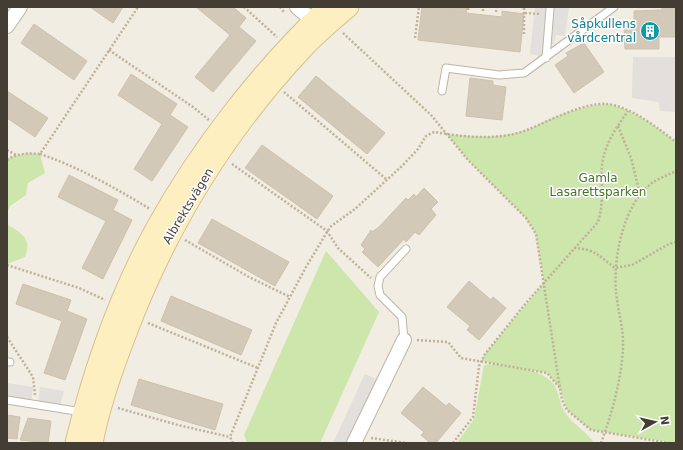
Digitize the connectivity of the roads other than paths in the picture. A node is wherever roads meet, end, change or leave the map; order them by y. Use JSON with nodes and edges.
{"nodes":[{"id":1,"x":20,"y":7,"type":"edge"},
{"id":2,"x":297,"y":7,"type":"edge"},
{"id":3,"x":327,"y":7,"type":"edge"},
{"id":4,"x":349,"y":7,"type":"edge"},
{"id":5,"x":614,"y":7,"type":"edge"},
{"id":6,"x":549,"y":11,"type":"road end"},
{"id":7,"x":7,"y":26,"type":"edge"},
{"id":8,"x":326,"y":27,"type":"junction"},
{"id":9,"x":546,"y":58,"type":"junction"},
{"id":10,"x":442,"y":91,"type":"dead end"},
{"id":11,"x":406,"y":249,"type":"dead end"},
{"id":12,"x":407,"y":340,"type":"joint"},
{"id":13,"x":7,"y":400,"type":"edge"},
{"id":14,"x":83,"y":412,"type":"junction"},
{"id":15,"x":360,"y":440,"type":"edge"},
{"id":16,"x":75,"y":443,"type":"edge"},
{"id":17,"x":93,"y":443,"type":"edge"}],
"edges":[{"from":1,"to":7,"type":"street"},
{"from":2,"to":8,"type":"street"},
{"from":3,"to":8,"type":"main road","name":"Albrektsvägen"},
{"from":4,"to":8,"type":"main road","name":"Albrektsvägen"},
{"from":5,"to":9,"type":"lane"},
{"from":6,"to":9,"type":"lane"},
{"from":8,"to":14,"type":"main road","name":"Albrektsvägen"},
{"from":8,"to":17,"type":"main road","name":"Albrektsvägen"},
{"from":9,"to":10,"type":"lane"},
{"from":11,"to":12,"type":"lane"},
{"from":12,"to":15,"type":"street"},
{"from":13,"to":14,"type":"lane"},
{"from":14,"to":16,"type":"main road","name":"Albrektsvägen"}]}
